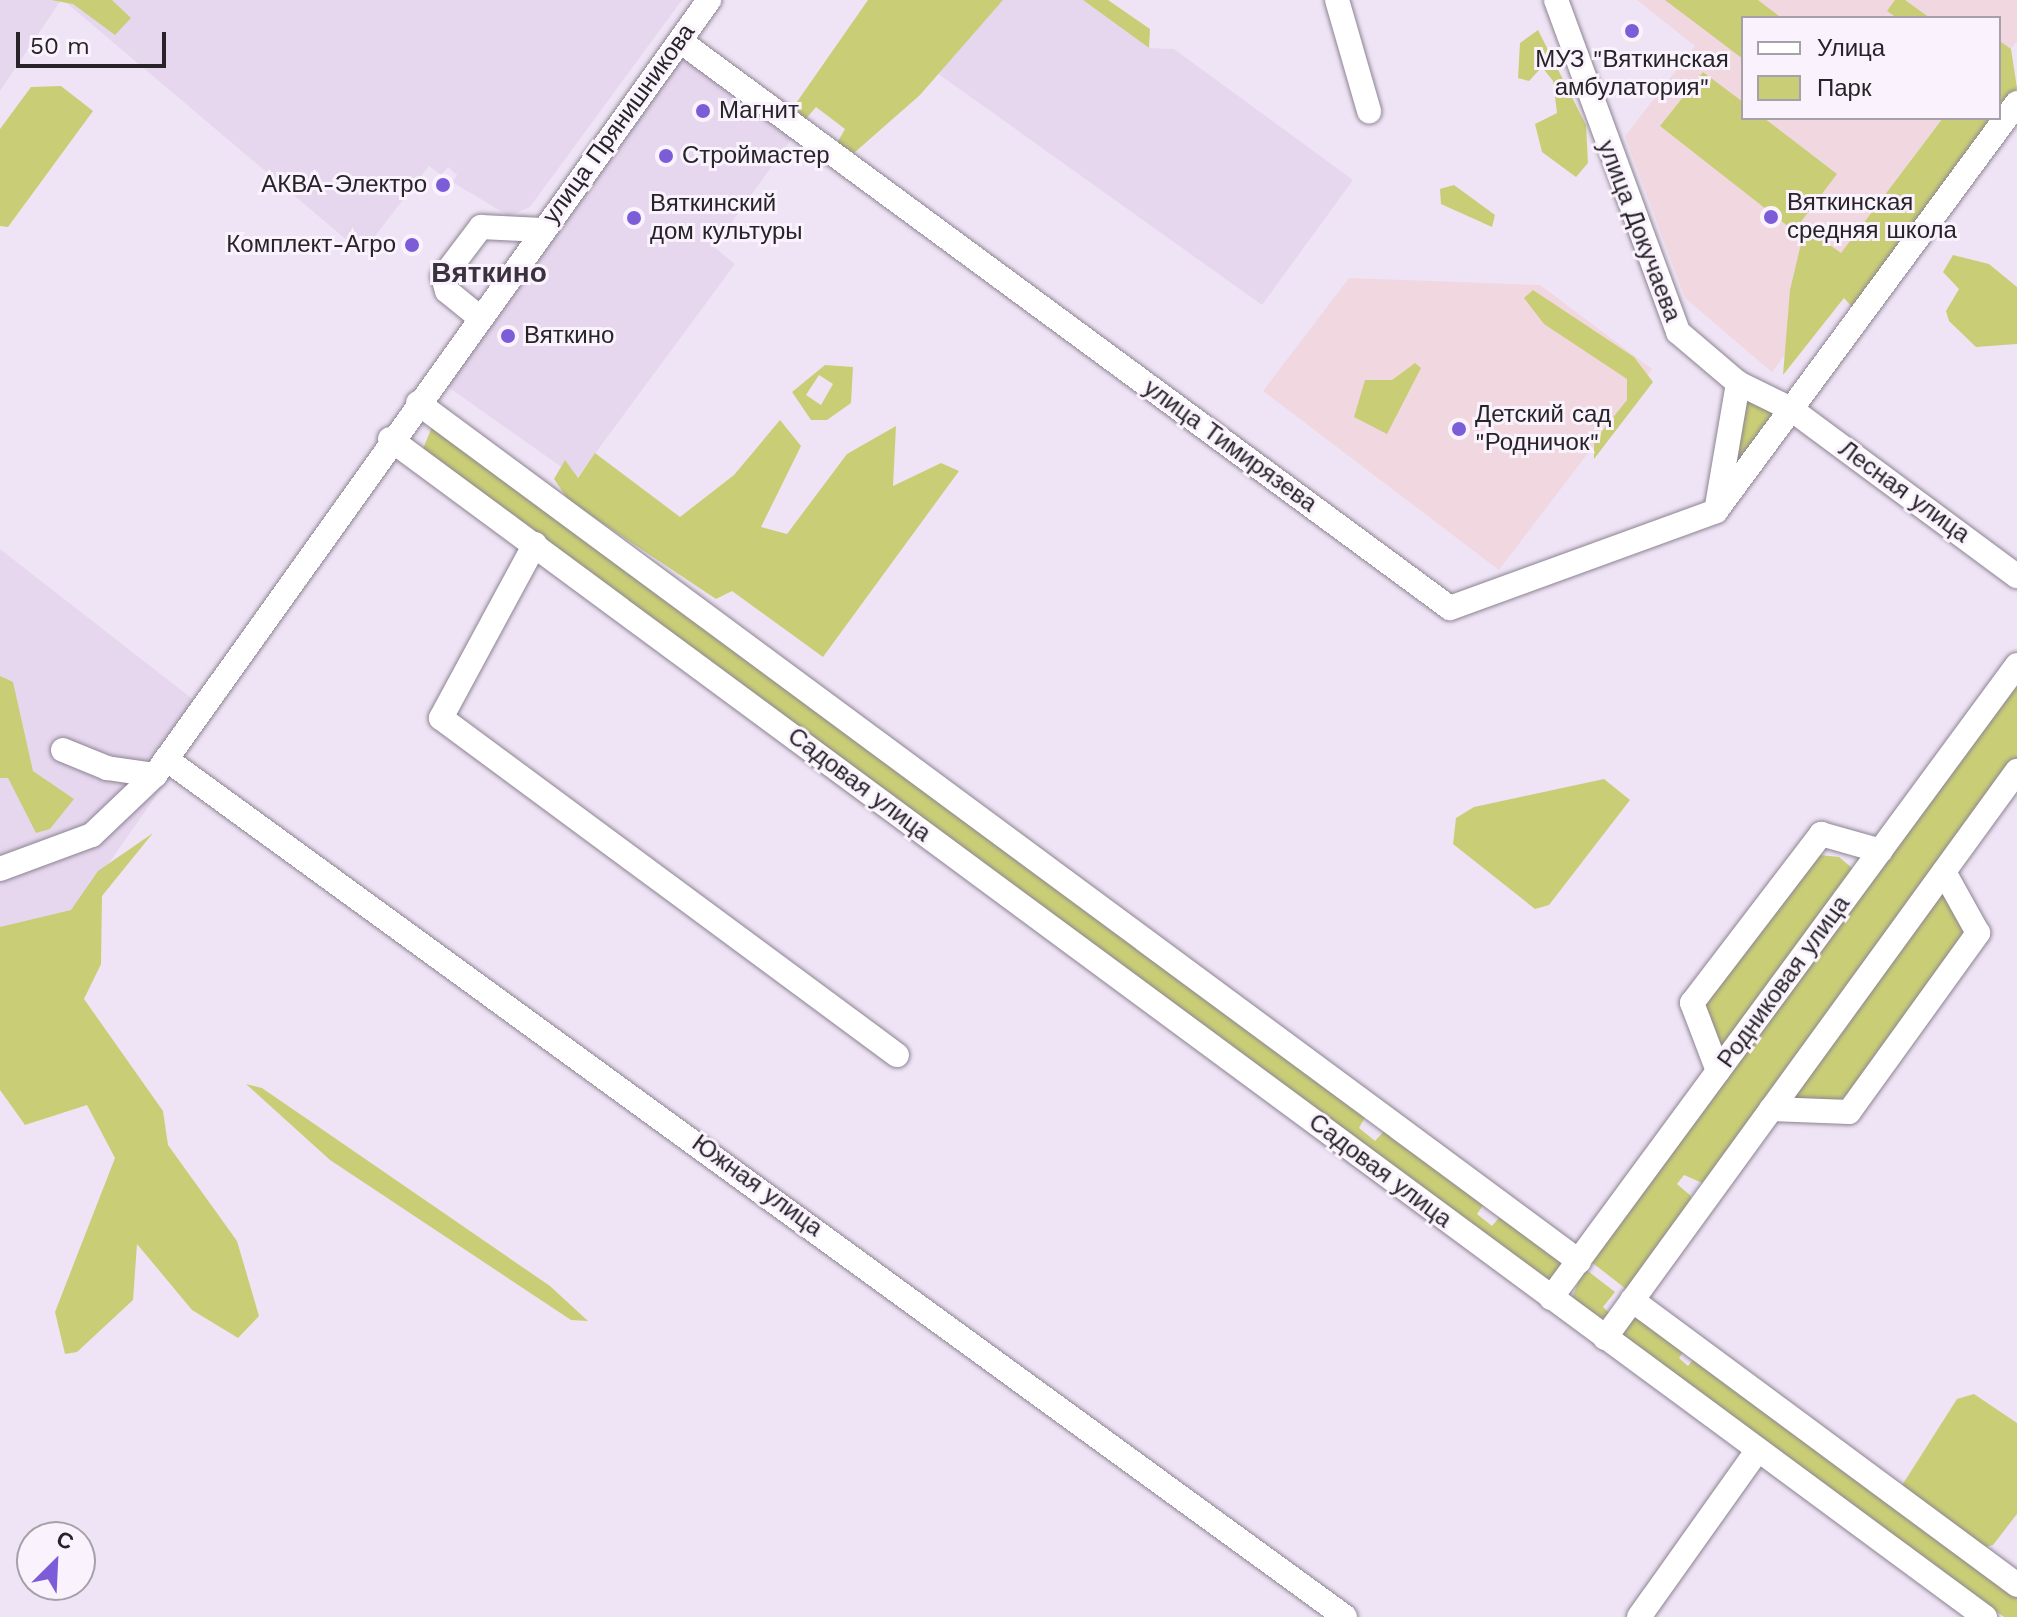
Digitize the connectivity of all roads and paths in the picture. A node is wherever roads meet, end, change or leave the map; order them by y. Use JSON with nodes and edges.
{"nodes":[{"id":1,"x":709,"y":0,"type":"edge"},
{"id":2,"x":1337,"y":0,"type":"edge"},
{"id":3,"x":1556,"y":0,"type":"edge"},
{"id":4,"x":680,"y":41,"type":"junction"},
{"id":5,"x":2017,"y":103,"type":"edge"},
{"id":6,"x":1369,"y":111,"type":"dead end"},
{"id":7,"x":542,"y":230,"type":"junction"},
{"id":8,"x":479,"y":317,"type":"junction"},
{"id":9,"x":1738,"y":383,"type":"junction"},
{"id":10,"x":418,"y":403,"type":"junction"},
{"id":11,"x":1791,"y":409,"type":"junction"},
{"id":12,"x":390,"y":439,"type":"junction"},
{"id":13,"x":1716,"y":511,"type":"junction"},
{"id":14,"x":535,"y":544,"type":"junction"},
{"id":15,"x":2017,"y":576,"type":"edge"},
{"id":16,"x":2017,"y":665,"type":"edge"},
{"id":17,"x":63,"y":750,"type":"dead end"},
{"id":18,"x":160,"y":767,"type":"junction"},
{"id":19,"x":2017,"y":771,"type":"edge"},
{"id":20,"x":1881,"y":851,"type":"junction"},
{"id":21,"x":0,"y":869,"type":"edge"},
{"id":22,"x":1944,"y":872,"type":"junction"},
{"id":23,"x":897,"y":1055,"type":"dead end"},
{"id":24,"x":1718,"y":1071,"type":"junction"},
{"id":25,"x":1771,"y":1109,"type":"junction"},
{"id":26,"x":1579,"y":1261,"type":"junction"},
{"id":27,"x":1551,"y":1298,"type":"junction"},
{"id":28,"x":1632,"y":1300,"type":"junction"},
{"id":29,"x":1605,"y":1338,"type":"junction"},
{"id":30,"x":1757,"y":1451,"type":"junction"},
{"id":31,"x":2017,"y":1585,"type":"edge"},
{"id":32,"x":1345,"y":1617,"type":"edge"},
{"id":33,"x":1639,"y":1617,"type":"edge"},
{"id":34,"x":1985,"y":1617,"type":"edge"}],
"edges":[{"from":1,"to":4,"type":"street","name":"улица Прянишникова"},
{"from":2,"to":6,"type":"street"},
{"from":3,"to":9,"type":"street","name":"улица Докучаева"},
{"from":4,"to":7,"type":"street","name":"улица Прянишникова"},
{"from":4,"to":13,"type":"street","name":"улица Тимирязева"},
{"from":5,"to":11,"type":"street"},
{"from":7,"to":8,"type":"street","name":"улица Прянишникова"},
{"from":7,"to":8,"type":"street"},
{"from":8,"to":10,"type":"street","name":"улица Прянишникова"},
{"from":9,"to":11,"type":"street","name":"улица Докучаева"},
{"from":9,"to":13,"type":"street"},
{"from":10,"to":12,"type":"street","name":"улица Прянишникова"},
{"from":10,"to":26,"type":"street"},
{"from":11,"to":13,"type":"street"},
{"from":11,"to":15,"type":"street","name":"Лесная улица"},
{"from":12,"to":14,"type":"street","name":"Садовая улица"},
{"from":12,"to":18,"type":"street","name":"улица Прянишникова"},
{"from":14,"to":23,"type":"street"},
{"from":14,"to":27,"type":"street","name":"Садовая улица"},
{"from":16,"to":20,"type":"street","name":"Родниковая улица"},
{"from":17,"to":18,"type":"street"},
{"from":18,"to":21,"type":"street","name":"улица Прянишникова"},
{"from":18,"to":32,"type":"street","name":"Южная улица"},
{"from":19,"to":22,"type":"street"},
{"from":20,"to":24,"type":"street","name":"Родниковая улица"},
{"from":20,"to":24,"type":"street"},
{"from":22,"to":25,"type":"street"},
{"from":22,"to":25,"type":"street"},
{"from":24,"to":26,"type":"street","name":"Родниковая улица"},
{"from":25,"to":28,"type":"street"},
{"from":26,"to":27,"type":"street","name":"Родниковая улица"},
{"from":27,"to":29,"type":"street","name":"Садовая улица"},
{"from":28,"to":29,"type":"street"},
{"from":28,"to":31,"type":"street"},
{"from":29,"to":30,"type":"street","name":"Садовая улица"},
{"from":30,"to":33,"type":"street"},
{"from":30,"to":34,"type":"street","name":"Садовая улица"}]}
